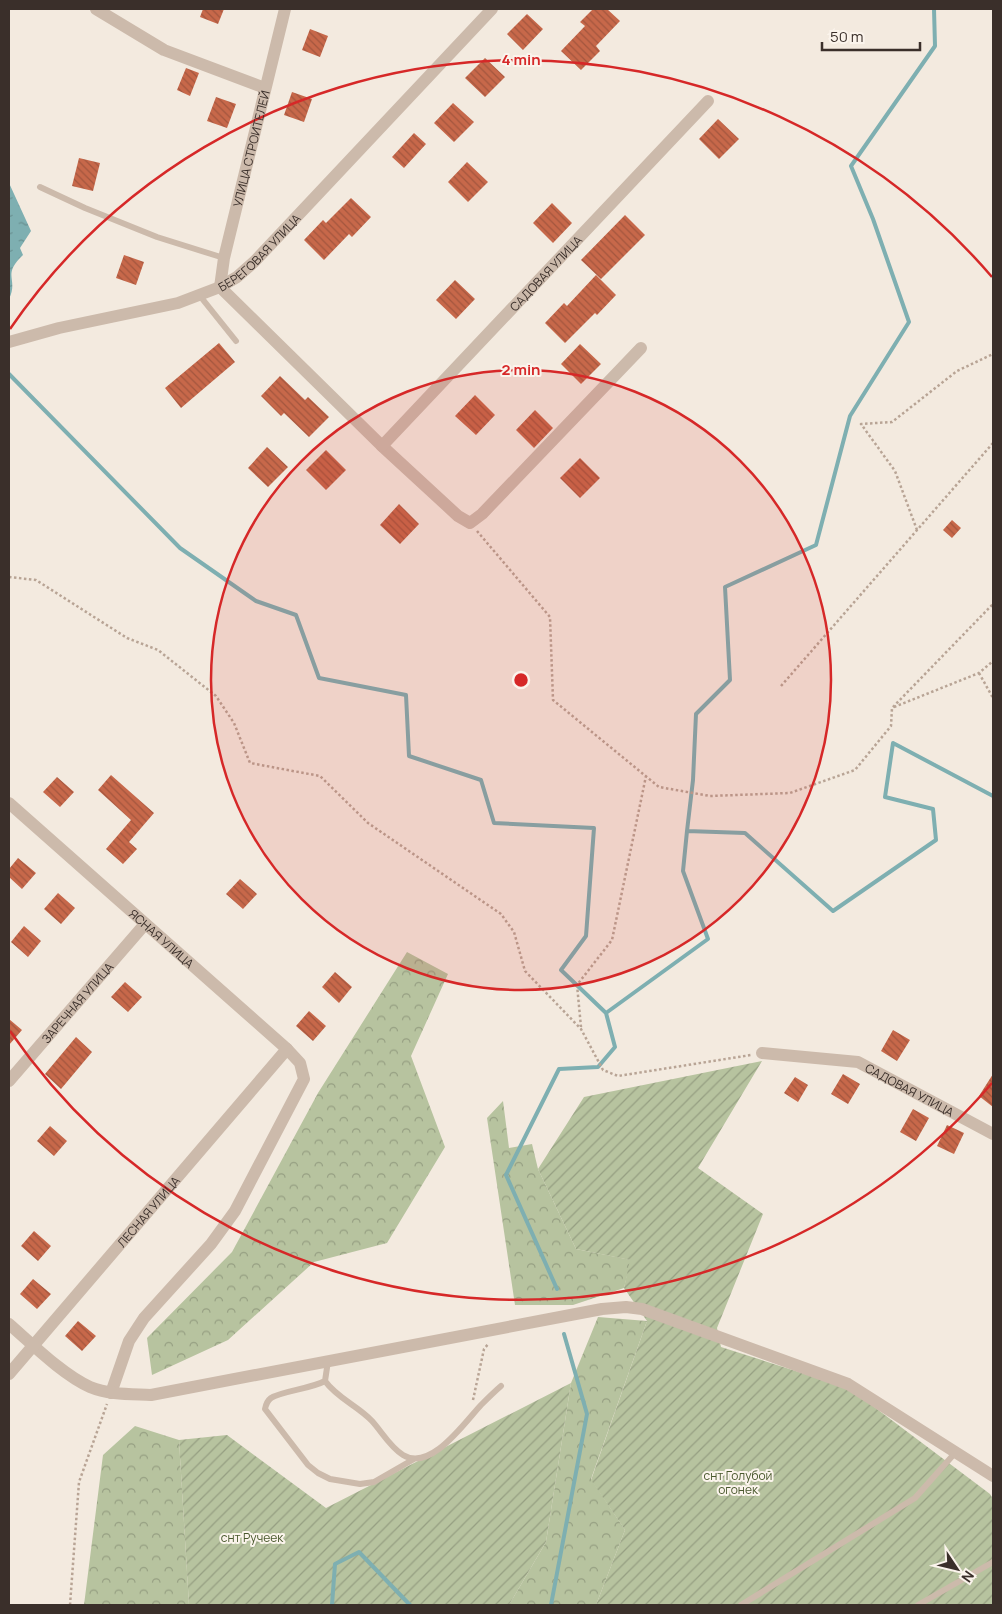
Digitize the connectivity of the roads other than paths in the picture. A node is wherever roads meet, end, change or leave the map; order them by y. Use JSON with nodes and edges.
{"nodes":[{"id":1,"x":96,"y":9,"type":"edge"},
{"id":2,"x":285,"y":9,"type":"edge"},
{"id":3,"x":492,"y":9,"type":"edge"},
{"id":4,"x":265,"y":88,"type":"junction"},
{"id":5,"x":708,"y":101,"type":"dead end"},
{"id":6,"x":40,"y":187,"type":"dead end"},
{"id":7,"x":224,"y":258,"type":"junction"},
{"id":8,"x":220,"y":287,"type":"junction"},
{"id":9,"x":200,"y":296,"type":"junction"},
{"id":10,"x":236,"y":341,"type":"dead end"},
{"id":11,"x":9,"y":342,"type":"edge"},
{"id":12,"x":641,"y":348,"type":"dead end"},
{"id":13,"x":382,"y":446,"type":"junction"},
{"id":14,"x":9,"y":803,"type":"edge"},
{"id":15,"x":146,"y":924,"type":"junction"},
{"id":16,"x":288,"y":1050,"type":"junction"},
{"id":17,"x":762,"y":1053,"type":"road end"},
{"id":18,"x":9,"y":1081,"type":"edge"},
{"id":19,"x":993,"y":1134,"type":"edge"},
{"id":20,"x":9,"y":1324,"type":"edge"},
{"id":21,"x":34,"y":1346,"type":"junction"},
{"id":22,"x":328,"y":1361,"type":"junction"},
{"id":23,"x":9,"y":1374,"type":"edge"},
{"id":24,"x":326,"y":1381,"type":"junction"},
{"id":25,"x":501,"y":1386,"type":"dead end"},
{"id":26,"x":112,"y":1393,"type":"junction"},
{"id":27,"x":955,"y":1453,"type":"junction"},
{"id":28,"x":414,"y":1460,"type":"junction"},
{"id":29,"x":993,"y":1476,"type":"edge"},
{"id":30,"x":993,"y":1562,"type":"edge"},
{"id":31,"x":741,"y":1605,"type":"edge"},
{"id":32,"x":918,"y":1605,"type":"edge"}],
"edges":[{"from":1,"to":4,"type":"street"},
{"from":2,"to":4,"type":"street","name":"УЛИЦА СТРОИТЕЛЕЙ"},
{"from":3,"to":8,"type":"street","name":"БЕРЕГОВАЯ УЛИЦА"},
{"from":4,"to":7,"type":"street","name":"УЛИЦА СТРОИТЕЛЕЙ"},
{"from":5,"to":13,"type":"street","name":"САДОВАЯ УЛИЦА"},
{"from":6,"to":7,"type":"lane"},
{"from":7,"to":8,"type":"street","name":"УЛИЦА СТРОИТЕЛЕЙ"},
{"from":8,"to":9,"type":"street"},
{"from":8,"to":13,"type":"street","name":"БЕРЕГОВАЯ УЛИЦА"},
{"from":9,"to":10,"type":"lane"},
{"from":9,"to":11,"type":"street"},
{"from":12,"to":13,"type":"street","name":"БЕРЕГОВАЯ УЛИЦА"},
{"from":14,"to":15,"type":"street","name":"ЯСНАЯ УЛИЦА"},
{"from":15,"to":16,"type":"street","name":"ЯСНАЯ УЛИЦА"},
{"from":15,"to":18,"type":"street","name":"ЗАРЕЧНАЯ УЛИЦА"},
{"from":16,"to":21,"type":"street","name":"ЛЕСНАЯ УЛИЦА"},
{"from":16,"to":26,"type":"street","name":"ЯСНАЯ УЛИЦА"},
{"from":17,"to":19,"type":"street","name":"САДОВАЯ УЛИЦА"},
{"from":20,"to":21,"type":"street"},
{"from":21,"to":23,"type":"street","name":"ЛЕСНАЯ УЛИЦА"},
{"from":21,"to":26,"type":"street"},
{"from":22,"to":24,"type":"lane"},
{"from":22,"to":26,"type":"street"},
{"from":22,"to":27,"type":"street"},
{"from":24,"to":28,"type":"lane"},
{"from":24,"to":28,"type":"lane"},
{"from":25,"to":28,"type":"lane"},
{"from":27,"to":29,"type":"street"},
{"from":27,"to":31,"type":"lane"},
{"from":30,"to":32,"type":"lane"}]}
